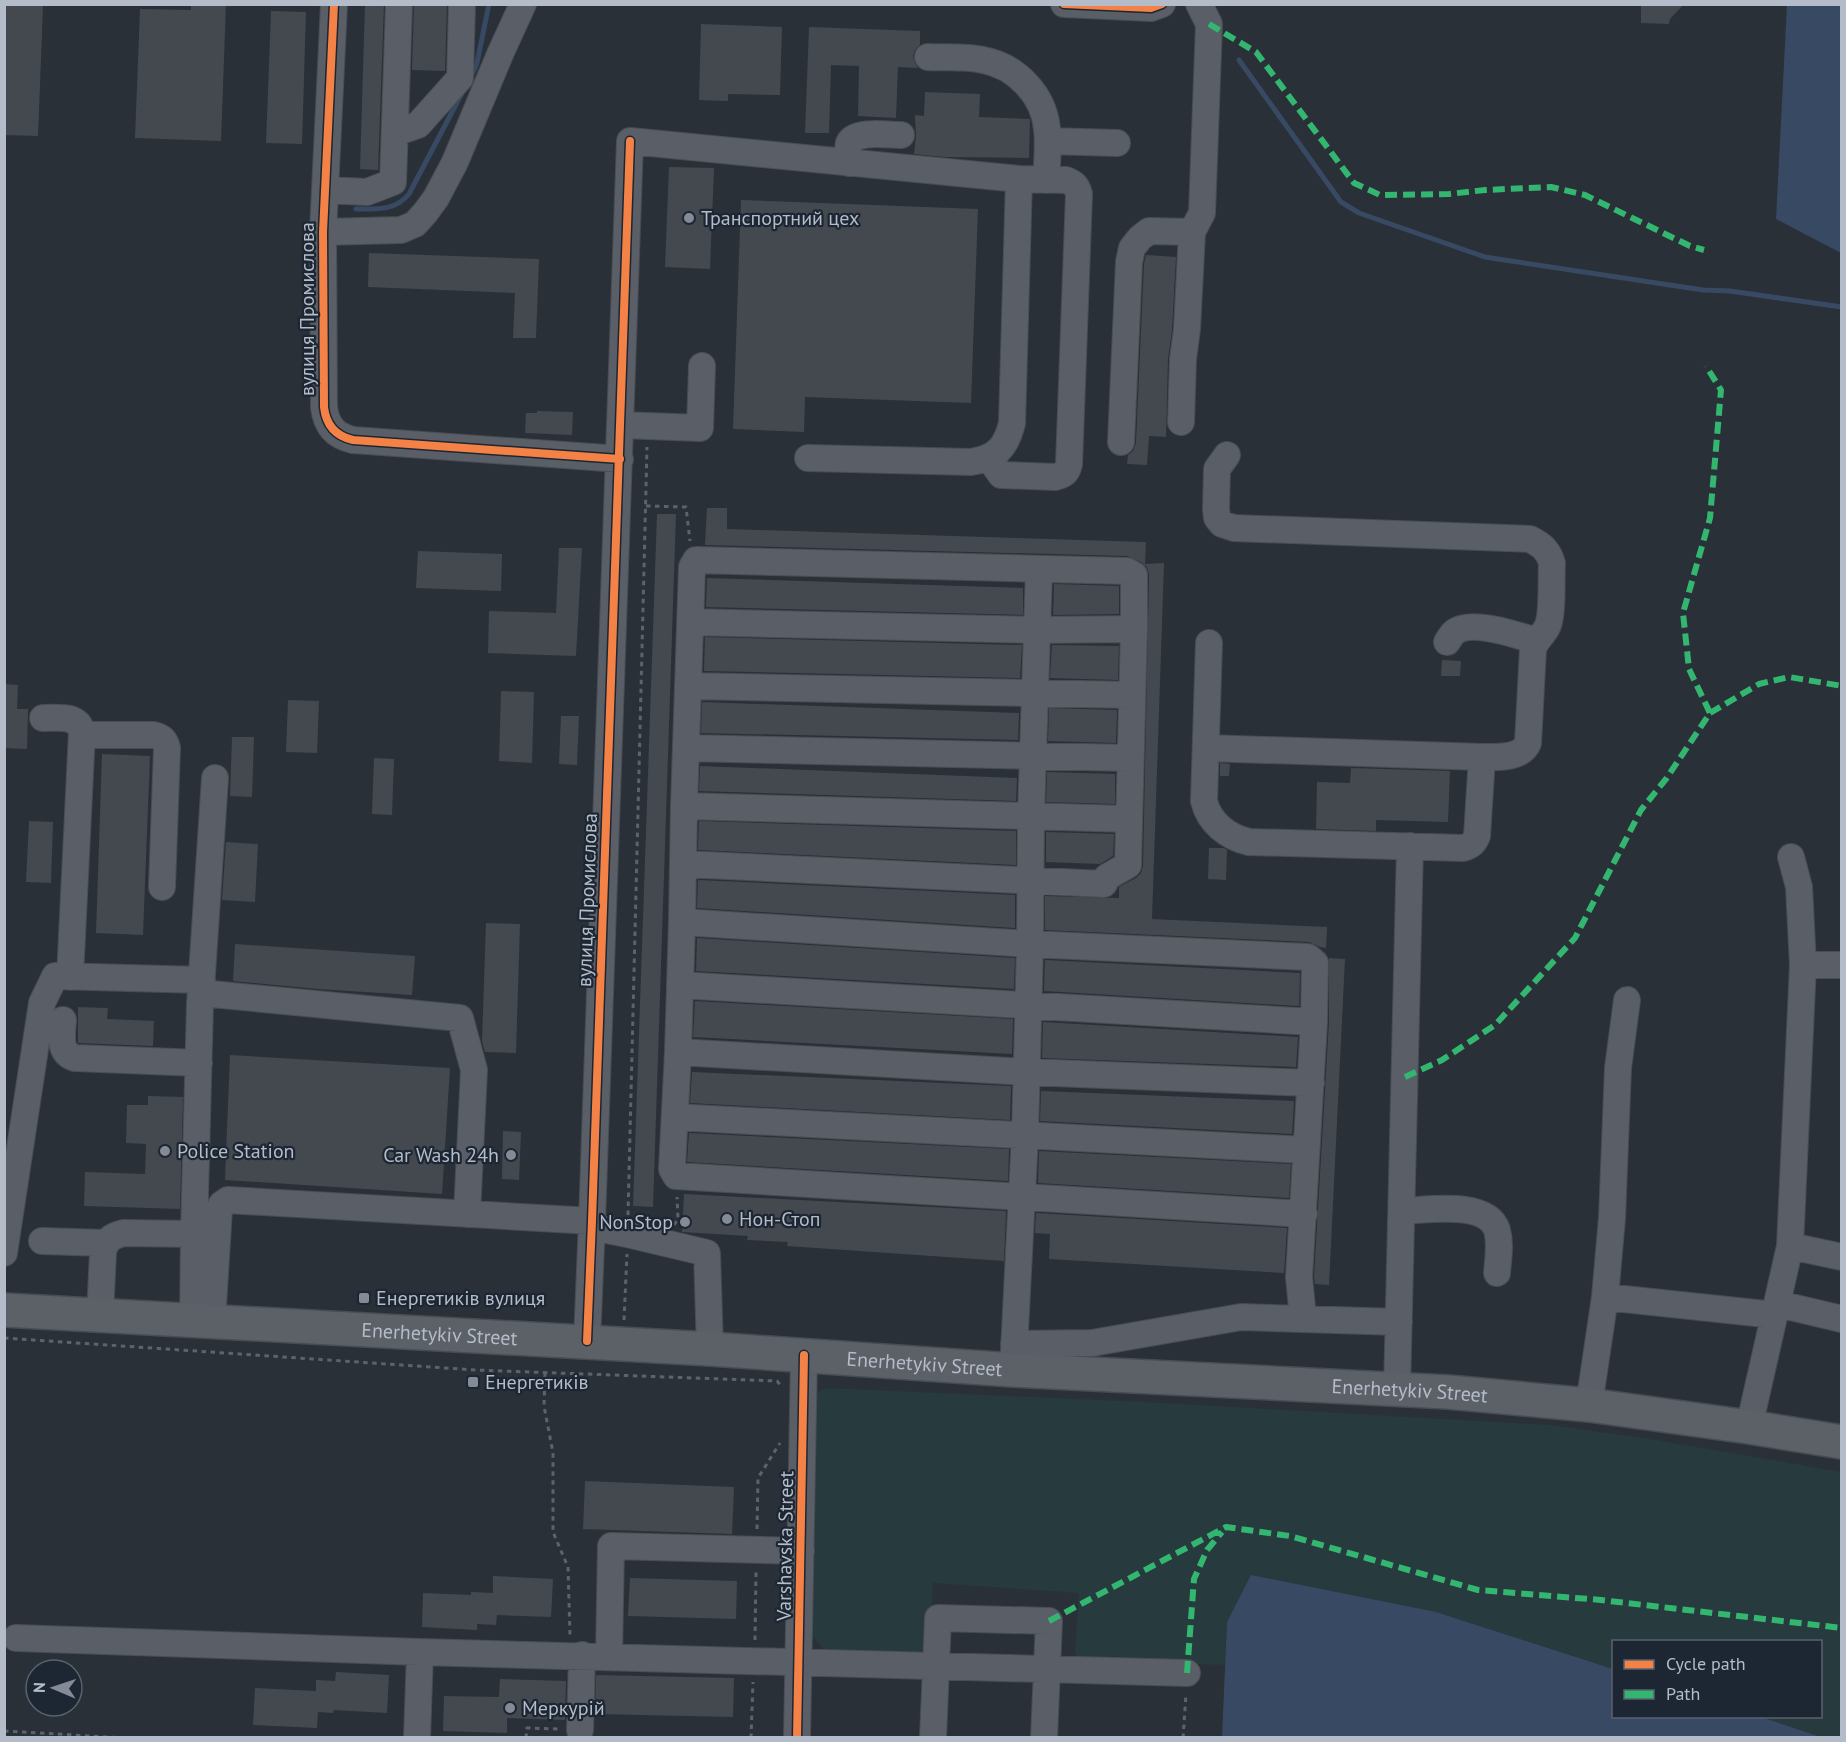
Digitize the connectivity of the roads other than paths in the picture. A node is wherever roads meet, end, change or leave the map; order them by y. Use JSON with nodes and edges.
{"nodes":[{"id":1,"x":334,"y":4,"type":"edge"},
{"id":2,"x":399,"y":4,"type":"edge"},
{"id":3,"x":462,"y":4,"type":"edge"},
{"id":4,"x":523,"y":4,"type":"edge"},
{"id":5,"x":1064,"y":4,"type":"edge"},
{"id":6,"x":1162,"y":4,"type":"edge"},
{"id":7,"x":1199,"y":4,"type":"edge"},
{"id":8,"x":928,"y":57,"type":"dead end"},
{"id":9,"x":395,"y":134,"type":"junction"},
{"id":10,"x":901,"y":135,"type":"dead end"},
{"id":11,"x":1048,"y":141,"type":"junction"},
{"id":12,"x":1117,"y":143,"type":"dead end"},
{"id":13,"x":849,"y":163,"type":"junction"},
{"id":14,"x":1019,"y":179,"type":"junction"},
{"id":15,"x":1046,"y":180,"type":"junction"},
{"id":16,"x":325,"y":190,"type":"junction"},
{"id":17,"x":323,"y":232,"type":"junction"},
{"id":18,"x":1192,"y":232,"type":"junction"},
{"id":19,"x":702,"y":366,"type":"dead end"},
{"id":20,"x":1181,"y":422,"type":"dead end"},
{"id":21,"x":621,"y":425,"type":"junction"},
{"id":22,"x":1121,"y":442,"type":"dead end"},
{"id":23,"x":1227,"y":455,"type":"dead end"},
{"id":24,"x":808,"y":458,"type":"dead end"},
{"id":25,"x":988,"y":458,"type":"junction"},
{"id":26,"x":620,"y":459,"type":"junction"},
{"id":27,"x":1040,"y":568,"type":"junction"},
{"id":28,"x":691,"y":622,"type":"junction"},
{"id":29,"x":1134,"y":629,"type":"junction"},
{"id":30,"x":1037,"y":630,"type":"junction"},
{"id":31,"x":1536,"y":640,"type":"junction"},
{"id":32,"x":1447,"y":642,"type":"dead end"},
{"id":33,"x":1209,"y":643,"type":"dead end"},
{"id":34,"x":688,"y":686,"type":"junction"},
{"id":35,"x":1035,"y":692,"type":"junction"},
{"id":36,"x":1132,"y":695,"type":"junction"},
{"id":37,"x":43,"y":718,"type":"dead end"},
{"id":38,"x":82,"y":735,"type":"junction"},
{"id":39,"x":686,"y":748,"type":"junction"},
{"id":40,"x":1206,"y":748,"type":"junction"},
{"id":41,"x":1033,"y":756,"type":"junction"},
{"id":42,"x":1482,"y":757,"type":"junction"},
{"id":43,"x":1130,"y":758,"type":"junction"},
{"id":44,"x":215,"y":778,"type":"dead end"},
{"id":45,"x":684,"y":806,"type":"junction"},
{"id":46,"x":1031,"y":816,"type":"junction"},
{"id":47,"x":1128,"y":819,"type":"junction"},
{"id":48,"x":1410,"y":846,"type":"junction"},
{"id":49,"x":1791,"y":856,"type":"dead end"},
{"id":50,"x":684,"y":864,"type":"junction"},
{"id":51,"x":1030,"y":881,"type":"junction"},
{"id":52,"x":162,"y":887,"type":"dead end"},
{"id":53,"x":682,"y":922,"type":"junction"},
{"id":54,"x":1030,"y":944,"type":"junction"},
{"id":55,"x":1803,"y":965,"type":"junction"},
{"id":56,"x":1842,"y":965,"type":"edge"},
{"id":57,"x":70,"y":977,"type":"junction"},
{"id":58,"x":680,"y":985,"type":"junction"},
{"id":59,"x":202,"y":987,"type":"junction"},
{"id":60,"x":1627,"y":1000,"type":"dead end"},
{"id":61,"x":1028,"y":1006,"type":"junction"},
{"id":62,"x":63,"y":1020,"type":"dead end"},
{"id":63,"x":1314,"y":1022,"type":"junction"},
{"id":64,"x":678,"y":1052,"type":"junction"},
{"id":65,"x":199,"y":1063,"type":"junction"},
{"id":66,"x":1027,"y":1072,"type":"junction"},
{"id":67,"x":1311,"y":1083,"type":"junction"},
{"id":68,"x":675,"y":1117,"type":"junction"},
{"id":69,"x":1025,"y":1135,"type":"junction"},
{"id":70,"x":1306,"y":1150,"type":"junction"},
{"id":71,"x":1022,"y":1197,"type":"junction"},
{"id":72,"x":1402,"y":1211,"type":"junction"},
{"id":73,"x":467,"y":1214,"type":"junction"},
{"id":74,"x":1304,"y":1214,"type":"junction"},
{"id":75,"x":592,"y":1224,"type":"junction"},
{"id":76,"x":194,"y":1234,"type":"junction"},
{"id":77,"x":42,"y":1241,"type":"dead end"},
{"id":78,"x":105,"y":1243,"type":"junction"},
{"id":79,"x":1790,"y":1246,"type":"junction"},
{"id":80,"x":4,"y":1253,"type":"edge"},
{"id":81,"x":1842,"y":1257,"type":"edge"},
{"id":82,"x":1497,"y":1273,"type":"dead end"},
{"id":83,"x":1605,"y":1297,"type":"junction"},
{"id":84,"x":4,"y":1310,"type":"edge"},
{"id":85,"x":1777,"y":1310,"type":"junction"},
{"id":86,"x":100,"y":1315,"type":"junction"},
{"id":87,"x":1303,"y":1318,"type":"junction"},
{"id":88,"x":1842,"y":1319,"type":"edge"},
{"id":89,"x":203,"y":1321,"type":"junction"},
{"id":90,"x":1399,"y":1322,"type":"junction"},
{"id":91,"x":587,"y":1341,"type":"junction"},
{"id":92,"x":710,"y":1349,"type":"junction"},
{"id":93,"x":804,"y":1356,"type":"junction"},
{"id":94,"x":1014,"y":1357,"type":"junction"},
{"id":95,"x":1397,"y":1390,"type":"junction"},
{"id":96,"x":1589,"y":1405,"type":"junction"},
{"id":97,"x":1749,"y":1427,"type":"junction"},
{"id":98,"x":1842,"y":1442,"type":"edge"},
{"id":99,"x":801,"y":1551,"type":"junction"},
{"id":100,"x":16,"y":1638,"type":"dead end"},
{"id":101,"x":420,"y":1652,"type":"junction"},
{"id":102,"x":582,"y":1655,"type":"junction"},
{"id":103,"x":609,"y":1656,"type":"junction"},
{"id":104,"x":799,"y":1662,"type":"junction"},
{"id":105,"x":936,"y":1666,"type":"junction"},
{"id":106,"x":1047,"y":1669,"type":"junction"},
{"id":107,"x":1187,"y":1673,"type":"road end"},
{"id":108,"x":580,"y":1730,"type":"road end"},
{"id":109,"x":417,"y":1737,"type":"edge"},
{"id":110,"x":797,"y":1737,"type":"edge"},
{"id":111,"x":933,"y":1737,"type":"edge"},
{"id":112,"x":1044,"y":1737,"type":"edge"}],
"edges":[{"from":1,"to":16,"type":"street","name":"вулиця Промислова"},
{"from":2,"to":9,"type":"street"},
{"from":3,"to":9,"type":"street"},
{"from":4,"to":17,"type":"street"},
{"from":5,"to":6,"type":"street"},
{"from":7,"to":18,"type":"street"},
{"from":8,"to":11,"type":"street"},
{"from":9,"to":16,"type":"street"},
{"from":10,"to":13,"type":"street"},
{"from":11,"to":12,"type":"street"},
{"from":11,"to":15,"type":"street"},
{"from":13,"to":14,"type":"street"},
{"from":13,"to":21,"type":"street","name":"вулиця Промислова"},
{"from":14,"to":15,"type":"street"},
{"from":14,"to":25,"type":"street"},
{"from":15,"to":25,"type":"street"},
{"from":16,"to":17,"type":"street","name":"вулиця Промислова"},
{"from":17,"to":26,"type":"street","name":"вулиця Промислова"},
{"from":18,"to":20,"type":"street"},
{"from":18,"to":22,"type":"street"},
{"from":19,"to":21,"type":"street"},
{"from":21,"to":26,"type":"street","name":"вулиця Промислова"},
{"from":23,"to":31,"type":"street"},
{"from":24,"to":25,"type":"street"},
{"from":26,"to":75,"type":"street","name":"вулиця Промислова"},
{"from":27,"to":28,"type":"street"},
{"from":27,"to":29,"type":"street"},
{"from":27,"to":30,"type":"street"},
{"from":28,"to":30,"type":"street"},
{"from":28,"to":34,"type":"street"},
{"from":29,"to":30,"type":"street"},
{"from":29,"to":36,"type":"street"},
{"from":30,"to":35,"type":"street"},
{"from":31,"to":32,"type":"street"},
{"from":31,"to":42,"type":"street"},
{"from":33,"to":40,"type":"street"},
{"from":34,"to":35,"type":"street"},
{"from":34,"to":39,"type":"street"},
{"from":35,"to":36,"type":"street"},
{"from":35,"to":41,"type":"street"},
{"from":36,"to":43,"type":"street"},
{"from":37,"to":38,"type":"street"},
{"from":38,"to":52,"type":"street"},
{"from":38,"to":57,"type":"street"},
{"from":39,"to":41,"type":"street"},
{"from":39,"to":45,"type":"street"},
{"from":40,"to":42,"type":"street"},
{"from":40,"to":48,"type":"street"},
{"from":41,"to":43,"type":"street"},
{"from":41,"to":46,"type":"street"},
{"from":42,"to":48,"type":"street"},
{"from":43,"to":47,"type":"street"},
{"from":44,"to":59,"type":"street"},
{"from":45,"to":46,"type":"street"},
{"from":45,"to":50,"type":"street"},
{"from":46,"to":47,"type":"street"},
{"from":46,"to":51,"type":"street"},
{"from":47,"to":51,"type":"street"},
{"from":48,"to":72,"type":"street"},
{"from":49,"to":55,"type":"street"},
{"from":50,"to":51,"type":"street"},
{"from":50,"to":53,"type":"street"},
{"from":51,"to":54,"type":"street"},
{"from":53,"to":54,"type":"street"},
{"from":53,"to":58,"type":"street"},
{"from":54,"to":61,"type":"street"},
{"from":54,"to":63,"type":"street"},
{"from":55,"to":56,"type":"street"},
{"from":55,"to":79,"type":"street"},
{"from":57,"to":59,"type":"street"},
{"from":57,"to":80,"type":"street"},
{"from":58,"to":61,"type":"street"},
{"from":58,"to":64,"type":"street"},
{"from":59,"to":65,"type":"street"},
{"from":59,"to":73,"type":"street"},
{"from":60,"to":83,"type":"street"},
{"from":61,"to":63,"type":"street"},
{"from":61,"to":66,"type":"street"},
{"from":62,"to":65,"type":"street"},
{"from":63,"to":67,"type":"street"},
{"from":64,"to":66,"type":"street"},
{"from":64,"to":68,"type":"street"},
{"from":65,"to":76,"type":"street"},
{"from":66,"to":67,"type":"street"},
{"from":66,"to":69,"type":"street"},
{"from":67,"to":70,"type":"street"},
{"from":68,"to":69,"type":"street"},
{"from":68,"to":71,"type":"street"},
{"from":69,"to":70,"type":"street"},
{"from":69,"to":71,"type":"street"},
{"from":70,"to":74,"type":"street"},
{"from":71,"to":74,"type":"street"},
{"from":71,"to":94,"type":"street"},
{"from":72,"to":82,"type":"street"},
{"from":72,"to":90,"type":"street"},
{"from":73,"to":75,"type":"street"},
{"from":73,"to":89,"type":"street"},
{"from":74,"to":87,"type":"street"},
{"from":75,"to":91,"type":"street","name":"вулиця Промислова"},
{"from":75,"to":92,"type":"street"},
{"from":76,"to":78,"type":"street"},
{"from":76,"to":89,"type":"street"},
{"from":77,"to":78,"type":"street"},
{"from":78,"to":86,"type":"street"},
{"from":79,"to":81,"type":"street"},
{"from":79,"to":85,"type":"street"},
{"from":83,"to":85,"type":"street"},
{"from":83,"to":96,"type":"street"},
{"from":84,"to":86,"type":"main road","name":"Enerhetykiv Street"},
{"from":85,"to":88,"type":"street"},
{"from":85,"to":97,"type":"street"},
{"from":86,"to":89,"type":"main road","name":"Enerhetykiv Street"},
{"from":87,"to":90,"type":"street"},
{"from":87,"to":94,"type":"street"},
{"from":89,"to":91,"type":"main road","name":"Enerhetykiv Street"},
{"from":90,"to":95,"type":"street"},
{"from":91,"to":92,"type":"main road","name":"Enerhetykiv Street"},
{"from":92,"to":93,"type":"main road","name":"Enerhetykiv Street"},
{"from":93,"to":94,"type":"main road","name":"Enerhetykiv Street"},
{"from":93,"to":99,"type":"street","name":"Varshavska Street"},
{"from":94,"to":95,"type":"main road","name":"Enerhetykiv Street"},
{"from":95,"to":96,"type":"main road","name":"Enerhetykiv Street"},
{"from":96,"to":97,"type":"main road","name":"Enerhetykiv Street"},
{"from":97,"to":98,"type":"main road","name":"Enerhetykiv Street"},
{"from":99,"to":103,"type":"street"},
{"from":99,"to":104,"type":"street","name":"Varshavska Street"},
{"from":100,"to":101,"type":"street"},
{"from":101,"to":102,"type":"street"},
{"from":101,"to":109,"type":"street"},
{"from":102,"to":103,"type":"street"},
{"from":102,"to":108,"type":"street"},
{"from":103,"to":104,"type":"street"},
{"from":104,"to":105,"type":"street"},
{"from":104,"to":110,"type":"street","name":"Varshavska Street"},
{"from":105,"to":106,"type":"street"},
{"from":105,"to":106,"type":"street"},
{"from":105,"to":111,"type":"street"},
{"from":106,"to":107,"type":"street"},
{"from":106,"to":112,"type":"street"}]}
